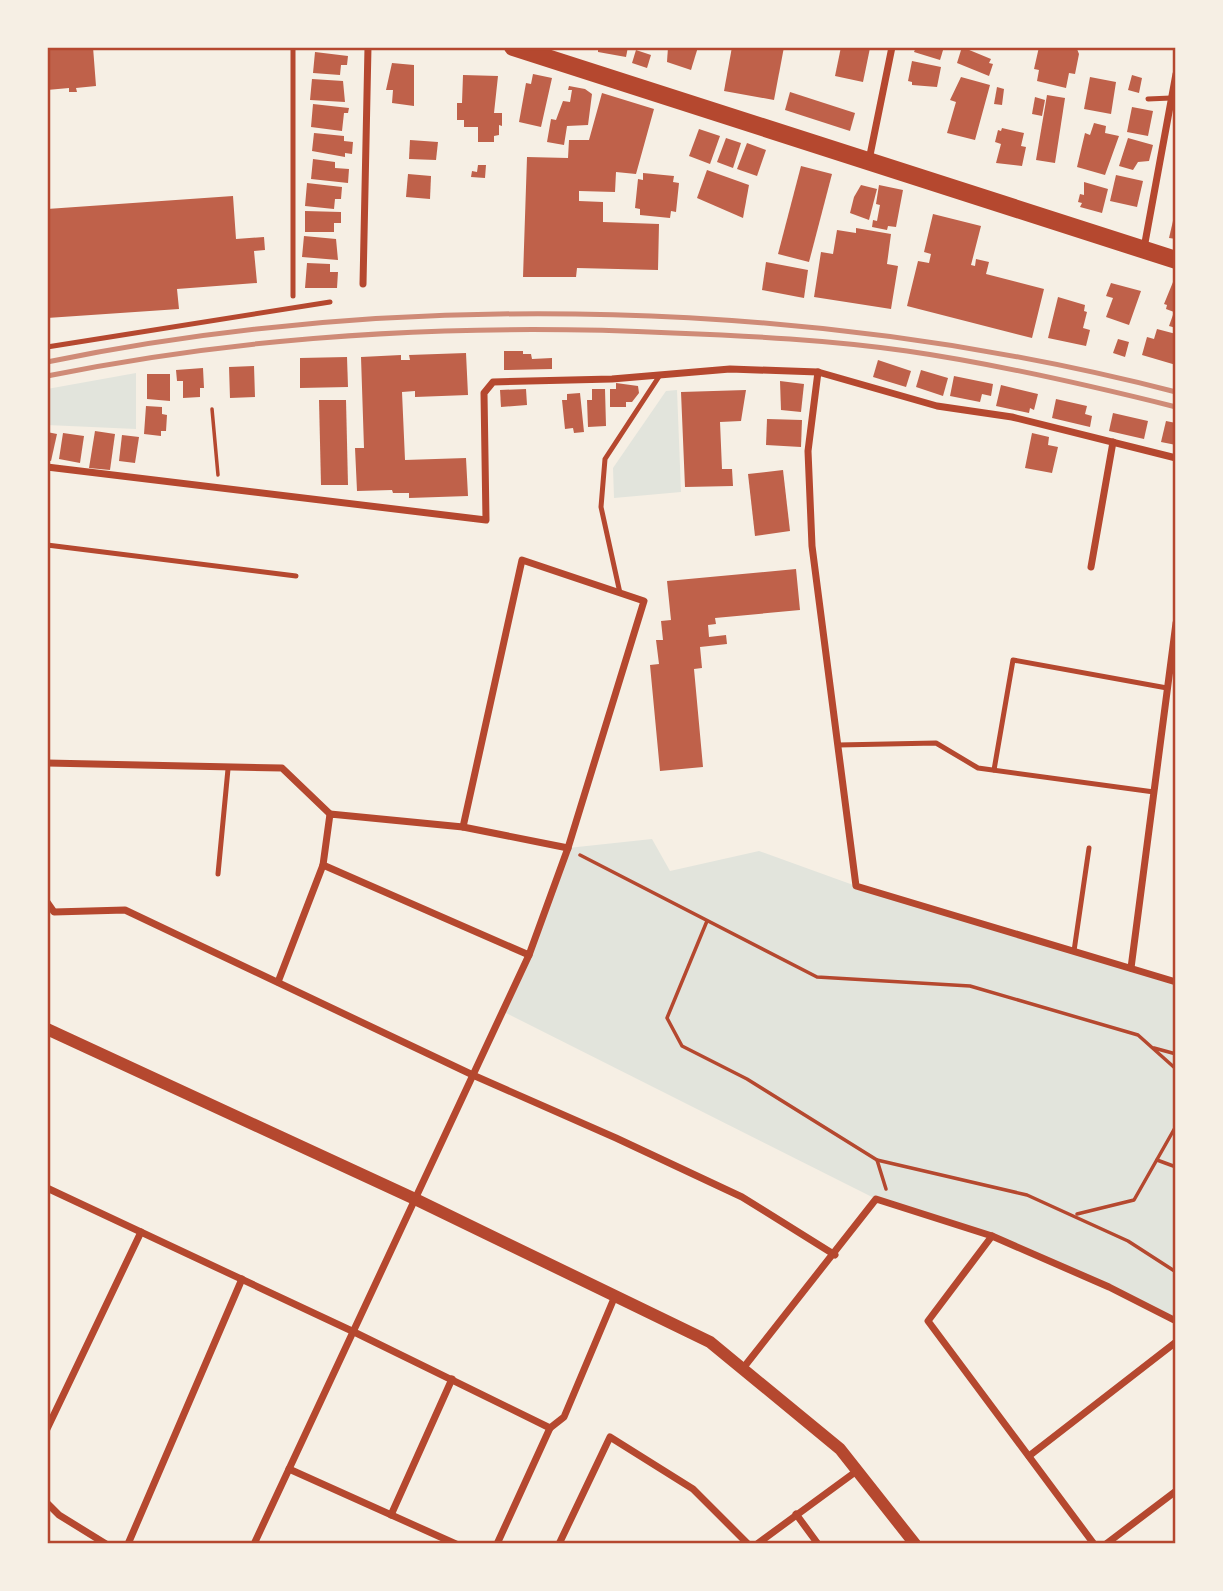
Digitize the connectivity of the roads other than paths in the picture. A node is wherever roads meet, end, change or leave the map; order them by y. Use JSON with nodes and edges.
{"nodes":[{"id":1,"x":293,"y":47,"type":"edge"},
{"id":2,"x":368,"y":47,"type":"edge"},
{"id":3,"x":513,"y":47,"type":"edge"},
{"id":4,"x":892,"y":47,"type":"edge"},
{"id":5,"x":1176,"y":74,"type":"edge"},
{"id":6,"x":1171,"y":98,"type":"junction"},
{"id":7,"x":1148,"y":99,"type":"dead end"},
{"id":8,"x":869,"y":160,"type":"junction"},
{"id":9,"x":1144,"y":248,"type":"junction"},
{"id":10,"x":1176,"y":260,"type":"edge"},
{"id":11,"x":363,"y":284,"type":"dead end"},
{"id":12,"x":293,"y":296,"type":"dead end"},
{"id":13,"x":330,"y":302,"type":"dead end"},
{"id":14,"x":47,"y":347,"type":"edge"},
{"id":15,"x":818,"y":372,"type":"junction"},
{"id":16,"x":660,"y":375,"type":"junction"},
{"id":17,"x":1113,"y":442,"type":"junction"},
{"id":18,"x":1176,"y":458,"type":"edge"},
{"id":19,"x":47,"y":467,"type":"edge"},
{"id":20,"x":47,"y":545,"type":"edge"},
{"id":21,"x":1091,"y":567,"type":"dead end"},
{"id":22,"x":296,"y":576,"type":"dead end"},
{"id":23,"x":620,"y":593,"type":"junction"},
{"id":24,"x":1176,"y":624,"type":"edge"},
{"id":25,"x":1167,"y":688,"type":"junction"},
{"id":26,"x":838,"y":745,"type":"junction"},
{"id":27,"x":47,"y":763,"type":"edge"},
{"id":28,"x":228,"y":769,"type":"junction"},
{"id":29,"x":994,"y":770,"type":"junction"},
{"id":30,"x":1154,"y":792,"type":"junction"},
{"id":31,"x":330,"y":814,"type":"junction"},
{"id":32,"x":463,"y":827,"type":"junction"},
{"id":33,"x":568,"y":848,"type":"junction"},
{"id":34,"x":1089,"y":848,"type":"dead end"},
{"id":35,"x":323,"y":864,"type":"junction"},
{"id":36,"x":218,"y":874,"type":"dead end"},
{"id":37,"x":47,"y":902,"type":"edge"},
{"id":38,"x":1074,"y":951,"type":"junction"},
{"id":39,"x":529,"y":955,"type":"junction"},
{"id":40,"x":1131,"y":968,"type":"junction"},
{"id":41,"x":278,"y":982,"type":"junction"},
{"id":42,"x":1176,"y":982,"type":"edge"},
{"id":43,"x":47,"y":1029,"type":"edge"},
{"id":44,"x":475,"y":1076,"type":"junction"},
{"id":45,"x":47,"y":1188,"type":"edge"},
{"id":46,"x":415,"y":1199,"type":"junction"},
{"id":47,"x":141,"y":1232,"type":"junction"},
{"id":48,"x":992,"y":1236,"type":"junction"},
{"id":49,"x":835,"y":1255,"type":"junction"},
{"id":50,"x":242,"y":1279,"type":"junction"},
{"id":51,"x":615,"y":1296,"type":"junction"},
{"id":52,"x":1176,"y":1321,"type":"edge"},
{"id":53,"x":352,"y":1331,"type":"junction"},
{"id":54,"x":1176,"y":1342,"type":"edge"},
{"id":55,"x":744,"y":1367,"type":"junction"},
{"id":56,"x":452,"y":1379,"type":"junction"},
{"id":57,"x":550,"y":1428,"type":"junction"},
{"id":58,"x":47,"y":1429,"type":"edge"},
{"id":59,"x":1029,"y":1456,"type":"junction"},
{"id":60,"x":289,"y":1469,"type":"junction"},
{"id":61,"x":858,"y":1470,"type":"junction"},
{"id":62,"x":1176,"y":1491,"type":"edge"},
{"id":63,"x":47,"y":1503,"type":"edge"},
{"id":64,"x":796,"y":1514,"type":"junction"},
{"id":65,"x":391,"y":1515,"type":"junction"},
{"id":66,"x":106,"y":1544,"type":"edge"},
{"id":67,"x":128,"y":1544,"type":"edge"},
{"id":68,"x":254,"y":1544,"type":"edge"},
{"id":69,"x":456,"y":1544,"type":"edge"},
{"id":70,"x":497,"y":1544,"type":"edge"},
{"id":71,"x":559,"y":1544,"type":"edge"},
{"id":72,"x":748,"y":1544,"type":"edge"},
{"id":73,"x":757,"y":1544,"type":"edge"},
{"id":74,"x":818,"y":1544,"type":"edge"},
{"id":75,"x":915,"y":1544,"type":"edge"},
{"id":76,"x":1094,"y":1544,"type":"edge"},
{"id":77,"x":1106,"y":1544,"type":"edge"}],
"edges":[{"from":1,"to":12,"type":"lane"},
{"from":2,"to":11,"type":"street"},
{"from":3,"to":8,"type":"main road"},
{"from":4,"to":8,"type":"street"},
{"from":5,"to":6,"type":"street"},
{"from":6,"to":7,"type":"lane"},
{"from":6,"to":9,"type":"street"},
{"from":8,"to":9,"type":"main road"},
{"from":9,"to":10,"type":"main road"},
{"from":13,"to":14,"type":"lane"},
{"from":15,"to":16,"type":"street"},
{"from":15,"to":17,"type":"street"},
{"from":15,"to":26,"type":"street"},
{"from":16,"to":19,"type":"street"},
{"from":16,"to":23,"type":"lane"},
{"from":17,"to":18,"type":"street"},
{"from":17,"to":21,"type":"street"},
{"from":20,"to":22,"type":"lane"},
{"from":23,"to":32,"type":"street"},
{"from":23,"to":33,"type":"street"},
{"from":24,"to":25,"type":"street"},
{"from":25,"to":29,"type":"lane"},
{"from":25,"to":30,"type":"street"},
{"from":26,"to":29,"type":"lane"},
{"from":26,"to":38,"type":"street"},
{"from":27,"to":28,"type":"street"},
{"from":28,"to":31,"type":"street"},
{"from":28,"to":36,"type":"lane"},
{"from":29,"to":30,"type":"lane"},
{"from":30,"to":40,"type":"street"},
{"from":31,"to":32,"type":"street"},
{"from":31,"to":35,"type":"street"},
{"from":32,"to":33,"type":"street"},
{"from":33,"to":39,"type":"street"},
{"from":34,"to":38,"type":"lane"},
{"from":35,"to":39,"type":"street"},
{"from":35,"to":41,"type":"street"},
{"from":37,"to":41,"type":"street"},
{"from":38,"to":40,"type":"street"},
{"from":39,"to":44,"type":"street"},
{"from":40,"to":42,"type":"street"},
{"from":41,"to":44,"type":"street"},
{"from":43,"to":46,"type":"street"},
{"from":44,"to":46,"type":"street"},
{"from":44,"to":49,"type":"street"},
{"from":45,"to":47,"type":"street"},
{"from":46,"to":51,"type":"street"},
{"from":46,"to":53,"type":"street"},
{"from":47,"to":50,"type":"street"},
{"from":47,"to":58,"type":"street"},
{"from":48,"to":49,"type":"street"},
{"from":48,"to":52,"type":"street"},
{"from":48,"to":59,"type":"street"},
{"from":49,"to":55,"type":"street"},
{"from":50,"to":53,"type":"street"},
{"from":50,"to":67,"type":"street"},
{"from":51,"to":55,"type":"street"},
{"from":51,"to":57,"type":"street"},
{"from":53,"to":56,"type":"street"},
{"from":53,"to":60,"type":"street"},
{"from":54,"to":59,"type":"street"},
{"from":55,"to":61,"type":"street"},
{"from":56,"to":57,"type":"street"},
{"from":56,"to":65,"type":"street"},
{"from":57,"to":70,"type":"street"},
{"from":59,"to":76,"type":"street"},
{"from":60,"to":65,"type":"street"},
{"from":60,"to":68,"type":"street"},
{"from":61,"to":64,"type":"street"},
{"from":61,"to":75,"type":"street"},
{"from":62,"to":77,"type":"street"},
{"from":63,"to":66,"type":"street"},
{"from":64,"to":73,"type":"street"},
{"from":64,"to":74,"type":"street"},
{"from":65,"to":69,"type":"street"},
{"from":71,"to":72,"type":"street"}]}
